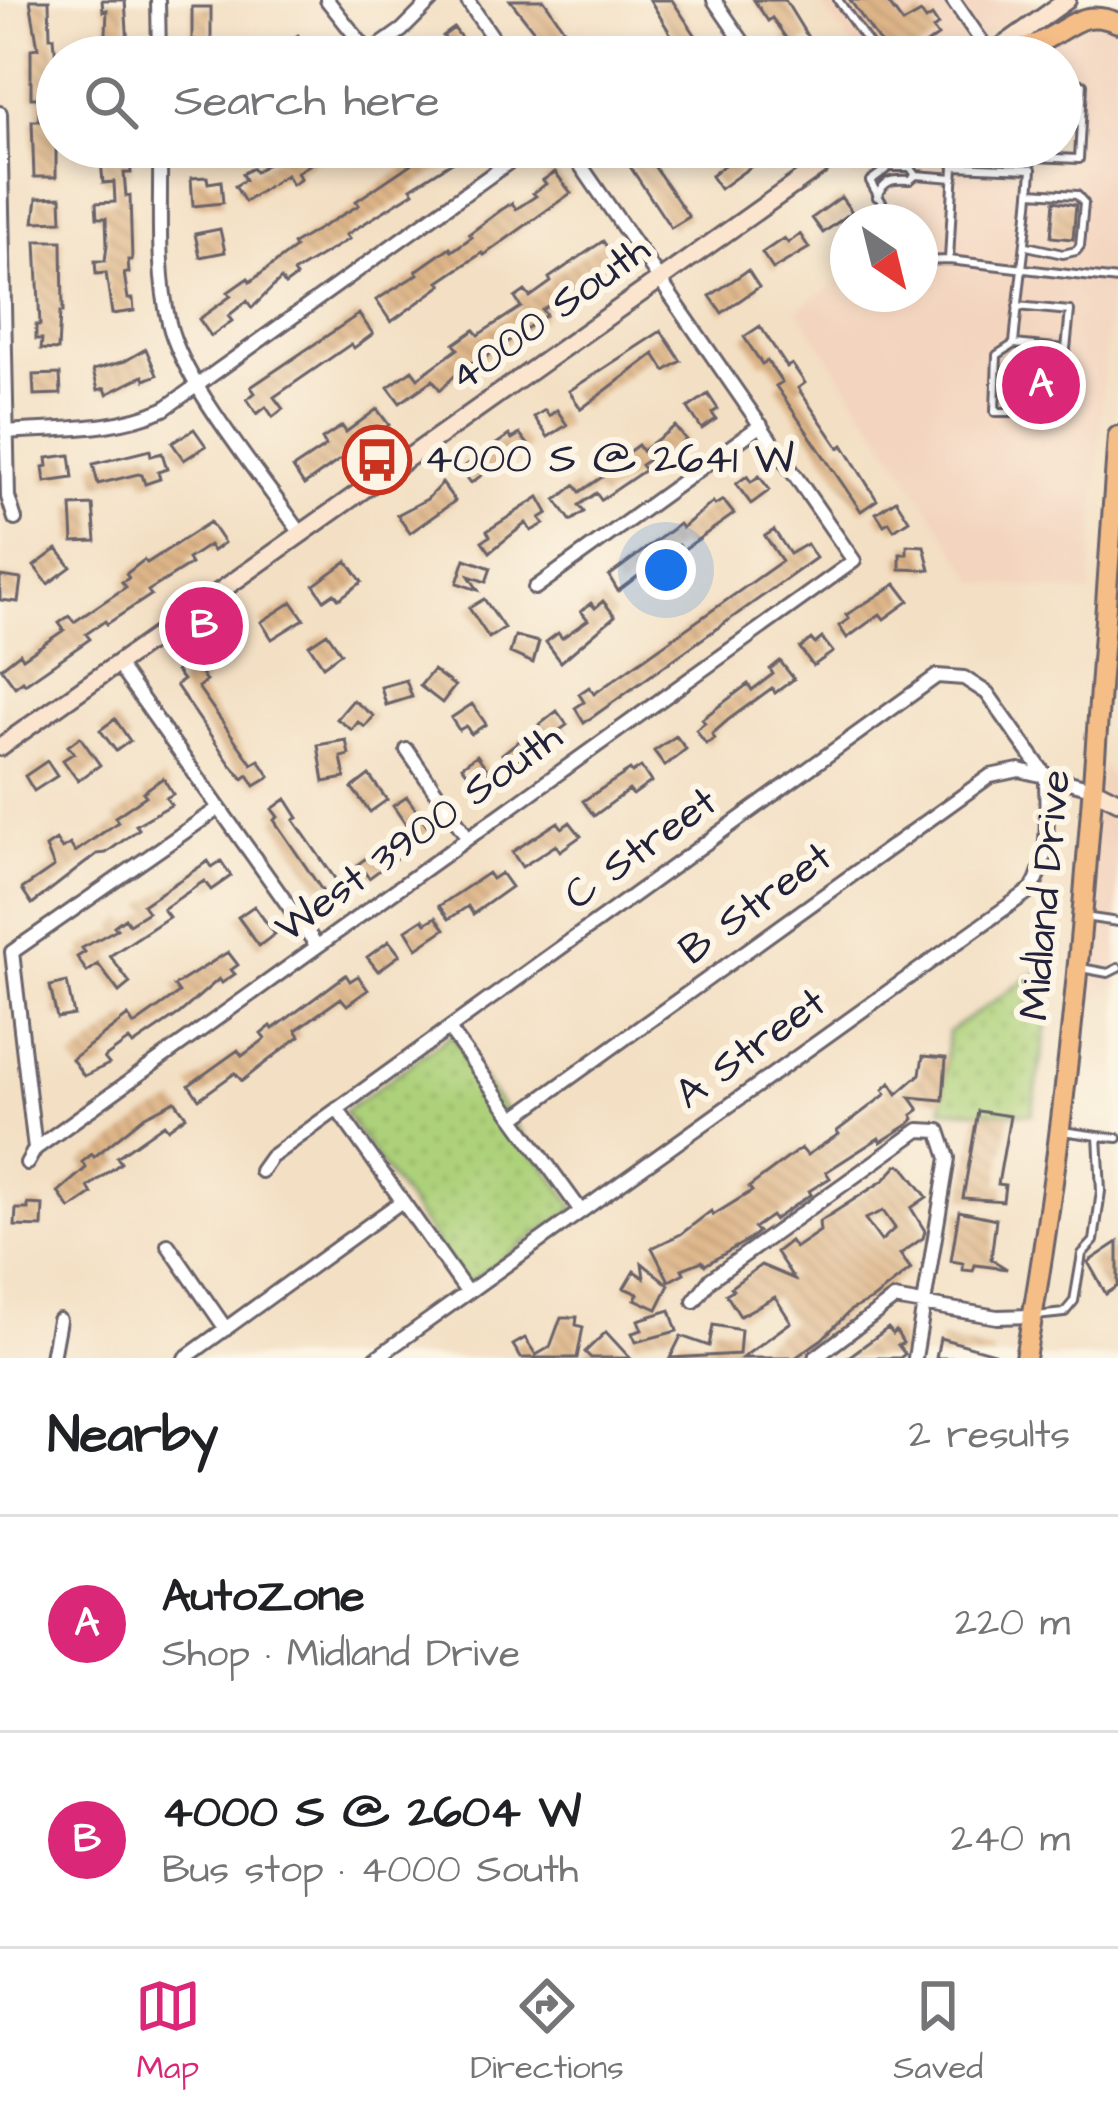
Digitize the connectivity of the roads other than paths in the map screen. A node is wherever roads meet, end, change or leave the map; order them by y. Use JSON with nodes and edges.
{"nodes":[{"id":1,"x":158,"y":0,"type":"edge"},
{"id":2,"x":327,"y":0,"type":"edge"},
{"id":3,"x":432,"y":0,"type":"edge"},
{"id":4,"x":467,"y":0,"type":"edge"},
{"id":5,"x":713,"y":0,"type":"edge"},
{"id":6,"x":838,"y":0,"type":"edge"},
{"id":7,"x":953,"y":0,"type":"edge"},
{"id":8,"x":1067,"y":0,"type":"edge"},
{"id":9,"x":1118,"y":23,"type":"edge"},
{"id":10,"x":159,"y":36,"type":"edge"},
{"id":11,"x":353,"y":36,"type":"edge"},
{"id":12,"x":393,"y":36,"type":"edge"},
{"id":13,"x":492,"y":36,"type":"edge"},
{"id":14,"x":738,"y":36,"type":"edge"},
{"id":15,"x":863,"y":36,"type":"edge"},
{"id":16,"x":976,"y":36,"type":"edge"},
{"id":17,"x":1017,"y":36,"type":"edge"},
{"id":18,"x":1050,"y":36,"type":"edge"},
{"id":19,"x":1082,"y":84,"type":"edge"},
{"id":20,"x":1082,"y":105,"type":"edge"},
{"id":21,"x":0,"y":113,"type":"edge"},
{"id":22,"x":163,"y":168,"type":"edge"},
{"id":23,"x":501,"y":168,"type":"edge"},
{"id":24,"x":583,"y":168,"type":"edge"},
{"id":25,"x":801,"y":168,"type":"edge"},
{"id":26,"x":888,"y":168,"type":"edge"},
{"id":27,"x":911,"y":168,"type":"edge"},
{"id":28,"x":954,"y":168,"type":"edge"},
{"id":29,"x":1006,"y":168,"type":"edge"},
{"id":30,"x":1032,"y":169,"type":"joint"},
{"id":31,"x":955,"y":178,"type":"junction"},
{"id":32,"x":1031,"y":192,"type":"junction"},
{"id":33,"x":881,"y":204,"type":"edge"},
{"id":34,"x":1027,"y":246,"type":"junction"},
{"id":35,"x":938,"y":260,"type":"edge"},
{"id":36,"x":949,"y":260,"type":"junction"},
{"id":37,"x":1025,"y":268,"type":"junction"},
{"id":38,"x":660,"y":280,"type":"junction"},
{"id":39,"x":1118,"y":280,"type":"edge"},
{"id":40,"x":1017,"y":306,"type":"junction"},
{"id":41,"x":1014,"y":344,"type":"junction"},
{"id":42,"x":198,"y":385,"type":"junction"},
{"id":43,"x":1012,"y":412,"type":"dead end"},
{"id":44,"x":760,"y":425,"type":"junction"},
{"id":45,"x":6,"y":432,"type":"junction"},
{"id":46,"x":1118,"y":436,"type":"edge"},
{"id":47,"x":15,"y":519,"type":"dead end"},
{"id":48,"x":302,"y":535,"type":"junction"},
{"id":49,"x":535,"y":588,"type":"dead end"},
{"id":50,"x":117,"y":664,"type":"junction"},
{"id":51,"x":0,"y":747,"type":"edge"},
{"id":52,"x":407,"y":750,"type":"dead end"},
{"id":53,"x":1046,"y":776,"type":"junction"},
{"id":54,"x":1092,"y":788,"type":"junction"},
{"id":55,"x":1118,"y":801,"type":"edge"},
{"id":56,"x":219,"y":808,"type":"junction"},
{"id":57,"x":468,"y":838,"type":"junction"},
{"id":58,"x":1081,"y":916,"type":"junction"},
{"id":59,"x":1118,"y":922,"type":"edge"},
{"id":60,"x":317,"y":946,"type":"junction"},
{"id":61,"x":1076,"y":967,"type":"junction"},
{"id":62,"x":1118,"y":968,"type":"edge"},
{"id":63,"x":449,"y":1028,"type":"junction"},
{"id":64,"x":337,"y":1109,"type":"junction"},
{"id":65,"x":514,"y":1118,"type":"junction"},
{"id":66,"x":1060,"y":1130,"type":"junction"},
{"id":67,"x":1098,"y":1136,"type":"junction"},
{"id":68,"x":1118,"y":1138,"type":"edge"},
{"id":69,"x":35,"y":1149,"type":"junction"},
{"id":70,"x":27,"y":1163,"type":"dead end"},
{"id":71,"x":261,"y":1171,"type":"dead end"},
{"id":72,"x":403,"y":1201,"type":"junction"},
{"id":73,"x":581,"y":1210,"type":"junction"},
{"id":74,"x":168,"y":1245,"type":"dead end"},
{"id":75,"x":467,"y":1292,"type":"junction"},
{"id":76,"x":694,"y":1301,"type":"dead end"},
{"id":77,"x":922,"y":1304,"type":"junction"},
{"id":78,"x":1033,"y":1316,"type":"junction"},
{"id":79,"x":58,"y":1320,"type":"dead end"},
{"id":80,"x":226,"y":1329,"type":"junction"},
{"id":81,"x":52,"y":1358,"type":"edge"},
{"id":82,"x":185,"y":1358,"type":"edge"},
{"id":83,"x":376,"y":1358,"type":"edge"},
{"id":84,"x":815,"y":1358,"type":"edge"},
{"id":85,"x":915,"y":1358,"type":"edge"},
{"id":86,"x":1025,"y":1358,"type":"edge"}],
"edges":[{"from":1,"to":10,"type":"street"},
{"from":2,"to":11,"type":"street"},
{"from":3,"to":12,"type":"street"},
{"from":4,"to":13,"type":"street"},
{"from":5,"to":14,"type":"street"},
{"from":6,"to":15,"type":"lane"},
{"from":7,"to":16,"type":"street"},
{"from":8,"to":17,"type":"street"},
{"from":9,"to":18,"type":"main road"},
{"from":19,"to":20,"type":"lane"},
{"from":21,"to":45,"type":"street"},
{"from":22,"to":42,"type":"street"},
{"from":23,"to":42,"type":"street"},
{"from":24,"to":38,"type":"street"},
{"from":25,"to":38,"type":"street","name":"4000 South"},
{"from":26,"to":33,"type":"lane"},
{"from":27,"to":31,"type":"lane"},
{"from":28,"to":31,"type":"lane"},
{"from":29,"to":30,"type":"lane"},
{"from":30,"to":32,"type":"lane"},
{"from":31,"to":36,"type":"lane"},
{"from":32,"to":34,"type":"lane"},
{"from":32,"to":34,"type":"lane"},
{"from":34,"to":37,"type":"lane"},
{"from":35,"to":36,"type":"lane"},
{"from":36,"to":37,"type":"lane"},
{"from":37,"to":39,"type":"lane"},
{"from":37,"to":40,"type":"lane"},
{"from":38,"to":44,"type":"street"},
{"from":38,"to":48,"type":"street","name":"4000 South"},
{"from":40,"to":41,"type":"lane"},
{"from":40,"to":41,"type":"lane"},
{"from":41,"to":43,"type":"lane"},
{"from":42,"to":45,"type":"street"},
{"from":42,"to":48,"type":"street"},
{"from":44,"to":49,"type":"street"},
{"from":44,"to":57,"type":"street","name":"West 3900 South"},
{"from":45,"to":47,"type":"street"},
{"from":46,"to":54,"type":"main road","name":"Midland Drive"},
{"from":48,"to":50,"type":"street","name":"4000 South"},
{"from":50,"to":51,"type":"street","name":"4000 South"},
{"from":50,"to":56,"type":"street"},
{"from":52,"to":57,"type":"street"},
{"from":53,"to":54,"type":"street"},
{"from":53,"to":63,"type":"street","name":"C Street"},
{"from":53,"to":65,"type":"street","name":"B Street"},
{"from":53,"to":73,"type":"street","name":"A Street"},
{"from":54,"to":55,"type":"street"},
{"from":54,"to":58,"type":"main road","name":"Midland Drive"},
{"from":56,"to":60,"type":"street"},
{"from":56,"to":69,"type":"street"},
{"from":57,"to":60,"type":"street","name":"West 3900 South"},
{"from":58,"to":59,"type":"lane"},
{"from":58,"to":61,"type":"main road","name":"Midland Drive"},
{"from":60,"to":69,"type":"street","name":"West 3900 South"},
{"from":61,"to":62,"type":"lane"},
{"from":61,"to":66,"type":"main road","name":"Midland Drive"},
{"from":63,"to":64,"type":"street","name":"C Street"},
{"from":63,"to":65,"type":"street"},
{"from":64,"to":71,"type":"street","name":"C Street"},
{"from":64,"to":72,"type":"street"},
{"from":65,"to":73,"type":"street"},
{"from":66,"to":67,"type":"lane"},
{"from":66,"to":78,"type":"main road","name":"Midland Drive"},
{"from":67,"to":68,"type":"lane"},
{"from":67,"to":78,"type":"lane"},
{"from":69,"to":70,"type":"street","name":"West 3900 South"},
{"from":72,"to":75,"type":"street"},
{"from":72,"to":80,"type":"street"},
{"from":73,"to":75,"type":"street","name":"A Street"},
{"from":74,"to":80,"type":"street"},
{"from":75,"to":83,"type":"street","name":"A Street"},
{"from":76,"to":77,"type":"street"},
{"from":77,"to":78,"type":"street"},
{"from":77,"to":84,"type":"street"},
{"from":77,"to":85,"type":"street"},
{"from":78,"to":86,"type":"main road","name":"Midland Drive"},
{"from":79,"to":81,"type":"street"},
{"from":80,"to":82,"type":"street"}]}
